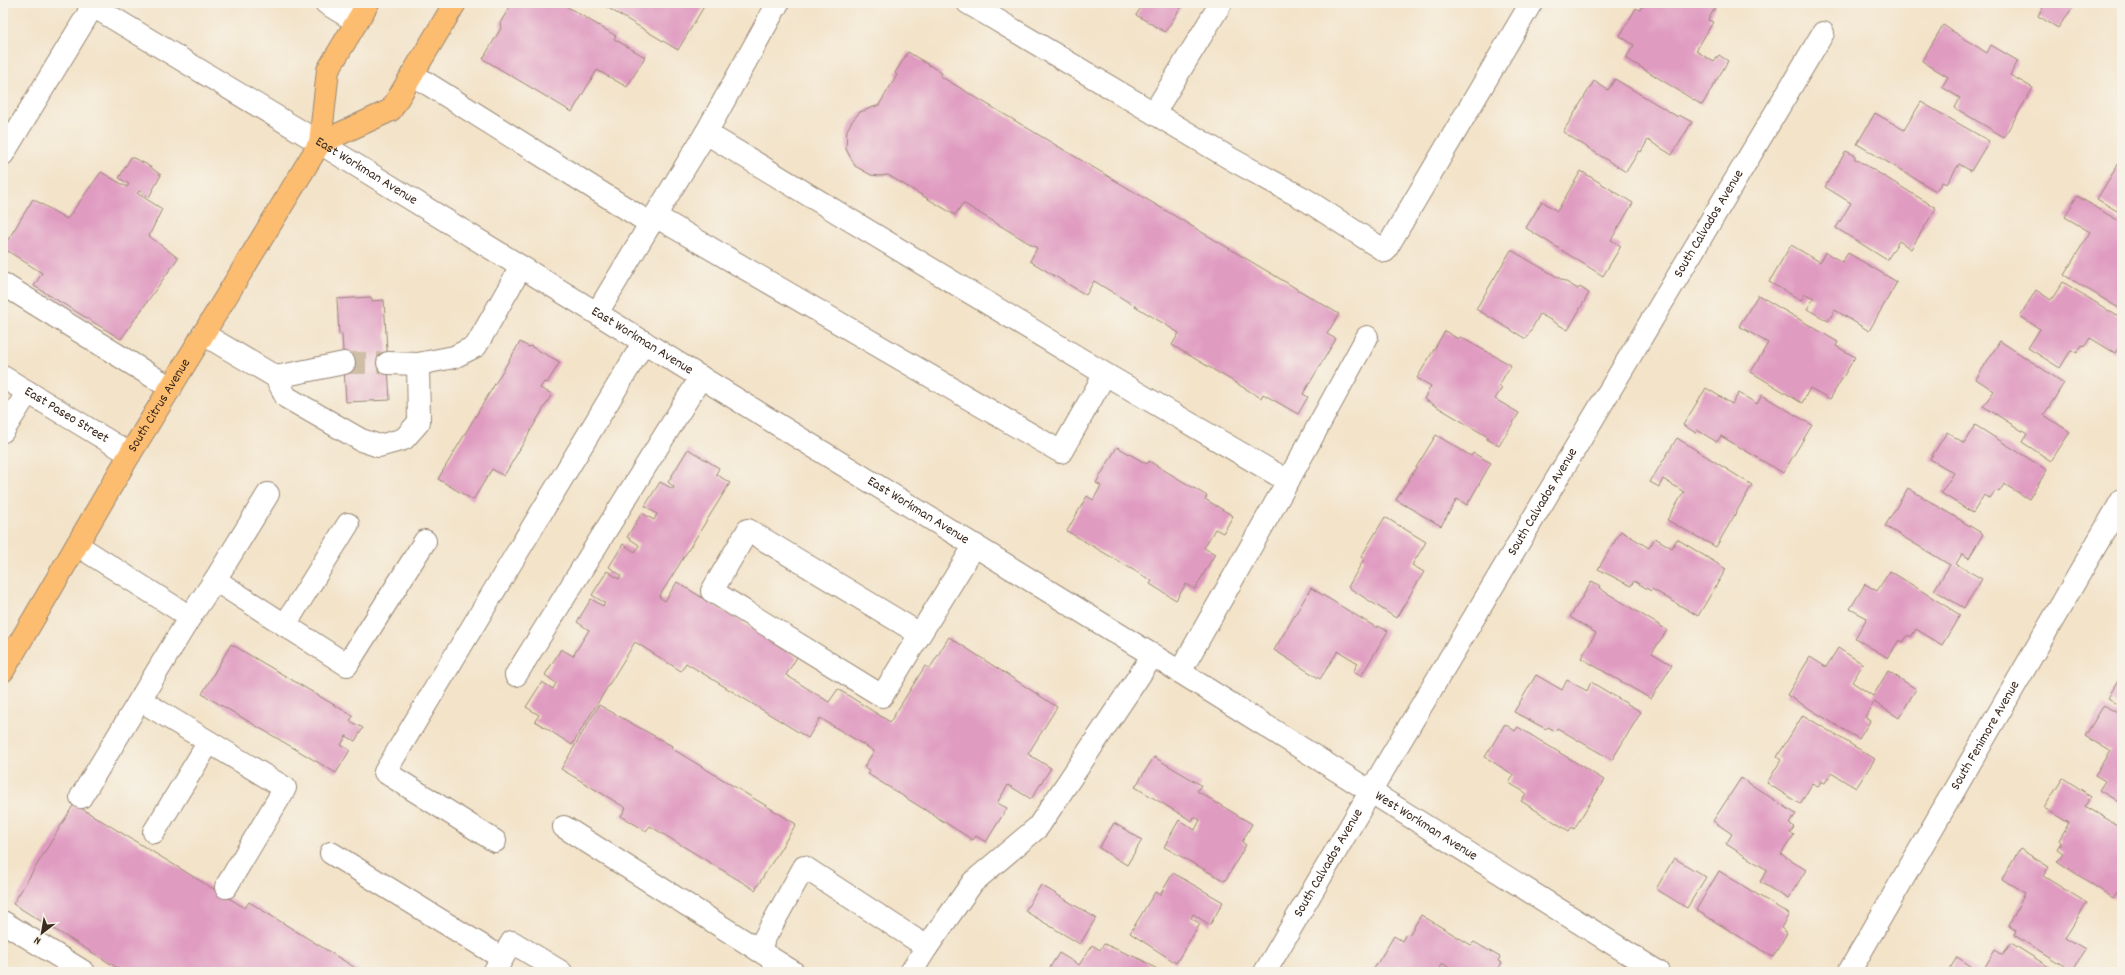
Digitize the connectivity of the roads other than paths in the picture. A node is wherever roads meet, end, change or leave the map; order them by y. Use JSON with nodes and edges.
{"nodes":[{"id":1,"x":326,"y":3,"type":"edge"},
{"id":2,"x":368,"y":3,"type":"edge"},
{"id":3,"x":455,"y":3,"type":"edge"},
{"id":4,"x":778,"y":3,"type":"edge"},
{"id":5,"x":968,"y":3,"type":"edge"},
{"id":6,"x":1221,"y":3,"type":"edge"},
{"id":7,"x":1530,"y":3,"type":"edge"},
{"id":8,"x":94,"y":5,"type":"edge"},
{"id":9,"x":357,"y":22,"type":"junction"},
{"id":10,"x":1823,"y":33,"type":"dead end"},
{"id":11,"x":412,"y":74,"type":"junction"},
{"id":12,"x":1154,"y":113,"type":"junction"},
{"id":13,"x":706,"y":133,"type":"junction"},
{"id":14,"x":320,"y":142,"type":"junction"},
{"id":15,"x":3,"y":154,"type":"edge"},
{"id":16,"x":653,"y":220,"type":"junction"},
{"id":17,"x":521,"y":266,"type":"junction"},
{"id":18,"x":3,"y":284,"type":"edge"},
{"id":19,"x":597,"y":313,"type":"junction"},
{"id":20,"x":203,"y":334,"type":"junction"},
{"id":21,"x":1367,"y":337,"type":"dead end"},
{"id":22,"x":644,"y":342,"type":"junction"},
{"id":23,"x":344,"y":363,"type":"tunnel mouth"},
{"id":24,"x":388,"y":363,"type":"tunnel mouth"},
{"id":25,"x":418,"y":364,"type":"junction"},
{"id":26,"x":1105,"y":374,"type":"junction"},
{"id":27,"x":3,"y":377,"type":"edge"},
{"id":28,"x":276,"y":377,"type":"junction"},
{"id":29,"x":701,"y":377,"type":"junction"},
{"id":30,"x":171,"y":388,"type":"junction"},
{"id":31,"x":28,"y":392,"type":"junction"},
{"id":32,"x":3,"y":431,"type":"edge"},
{"id":33,"x":130,"y":454,"type":"junction"},
{"id":34,"x":1288,"y":481,"type":"junction"},
{"id":35,"x":268,"y":494,"type":"dead end"},
{"id":36,"x":2122,"y":500,"type":"edge"},
{"id":37,"x":348,"y":524,"type":"dead end"},
{"id":38,"x":425,"y":541,"type":"dead end"},
{"id":39,"x":77,"y":545,"type":"junction"},
{"id":40,"x":975,"y":545,"type":"junction"},
{"id":41,"x":215,"y":580,"type":"junction"},
{"id":42,"x":190,"y":617,"type":"junction"},
{"id":43,"x":285,"y":625,"type":"junction"},
{"id":44,"x":920,"y":634,"type":"junction"},
{"id":45,"x":1153,"y":655,"type":"junction"},
{"id":46,"x":3,"y":671,"type":"edge"},
{"id":47,"x":516,"y":675,"type":"dead end"},
{"id":48,"x":1188,"y":677,"type":"junction"},
{"id":49,"x":140,"y":700,"type":"junction"},
{"id":50,"x":209,"y":742,"type":"junction"},
{"id":51,"x":1371,"y":791,"type":"junction"},
{"id":52,"x":82,"y":797,"type":"dead end"},
{"id":53,"x":564,"y":827,"type":"dead end"},
{"id":54,"x":154,"y":832,"type":"dead end"},
{"id":55,"x":495,"y":841,"type":"dead end"},
{"id":56,"x":331,"y":853,"type":"dead end"},
{"id":57,"x":226,"y":886,"type":"dead end"},
{"id":58,"x":3,"y":922,"type":"edge"},
{"id":59,"x":927,"y":947,"type":"junction"},
{"id":60,"x":758,"y":950,"type":"junction"},
{"id":61,"x":498,"y":965,"type":"edge"},
{"id":62,"x":84,"y":972,"type":"edge"},
{"id":63,"x":562,"y":972,"type":"edge"},
{"id":64,"x":793,"y":972,"type":"edge"},
{"id":65,"x":911,"y":972,"type":"edge"},
{"id":66,"x":1265,"y":972,"type":"edge"},
{"id":67,"x":1658,"y":972,"type":"edge"},
{"id":68,"x":1849,"y":972,"type":"edge"}],
"edges":[{"from":1,"to":9,"type":"street"},
{"from":2,"to":9,"type":"main road"},
{"from":3,"to":11,"type":"main road"},
{"from":4,"to":13,"type":"street"},
{"from":5,"to":12,"type":"street"},
{"from":6,"to":12,"type":"street"},
{"from":7,"to":12,"type":"street"},
{"from":8,"to":14,"type":"street","name":"East Workman Avenue"},
{"from":8,"to":15,"type":"street"},
{"from":9,"to":14,"type":"main road"},
{"from":10,"to":51,"type":"street","name":"South Calvados Avenue"},
{"from":11,"to":14,"type":"main road"},
{"from":11,"to":16,"type":"street"},
{"from":13,"to":16,"type":"street"},
{"from":13,"to":26,"type":"street"},
{"from":14,"to":17,"type":"street","name":"East Workman Avenue"},
{"from":14,"to":20,"type":"main road","name":"South Citrus Avenue"},
{"from":16,"to":19,"type":"street"},
{"from":16,"to":26,"type":"street"},
{"from":17,"to":19,"type":"street","name":"East Workman Avenue"},
{"from":17,"to":25,"type":"street"},
{"from":18,"to":30,"type":"street"},
{"from":19,"to":22,"type":"street","name":"East Workman Avenue"},
{"from":20,"to":28,"type":"street"},
{"from":20,"to":30,"type":"main road","name":"South Citrus Avenue"},
{"from":21,"to":34,"type":"street"},
{"from":22,"to":29,"type":"street","name":"East Workman Avenue"},
{"from":22,"to":55,"type":"street"},
{"from":23,"to":28,"type":"street"},
{"from":24,"to":25,"type":"street"},
{"from":25,"to":28,"type":"street"},
{"from":26,"to":34,"type":"street"},
{"from":27,"to":31,"type":"street","name":"East Paseo Street"},
{"from":29,"to":40,"type":"street","name":"East Workman Avenue"},
{"from":29,"to":47,"type":"street"},
{"from":30,"to":33,"type":"main road","name":"South Citrus Avenue"},
{"from":31,"to":32,"type":"street"},
{"from":31,"to":33,"type":"street","name":"East Paseo Street"},
{"from":33,"to":39,"type":"main road","name":"South Citrus Avenue"},
{"from":34,"to":48,"type":"street"},
{"from":35,"to":41,"type":"street"},
{"from":36,"to":68,"type":"street","name":"South Fenimore Avenue"},
{"from":37,"to":43,"type":"street"},
{"from":38,"to":43,"type":"street"},
{"from":39,"to":42,"type":"street"},
{"from":39,"to":46,"type":"main road","name":"South Citrus Avenue"},
{"from":40,"to":44,"type":"street"},
{"from":40,"to":45,"type":"street","name":"East Workman Avenue"},
{"from":41,"to":42,"type":"street"},
{"from":41,"to":43,"type":"street"},
{"from":42,"to":49,"type":"street"},
{"from":44,"to":44,"type":"street"},
{"from":45,"to":48,"type":"street","name":"East Workman Avenue"},
{"from":45,"to":59,"type":"street"},
{"from":48,"to":51,"type":"street","name":"West Workman Avenue"},
{"from":49,"to":50,"type":"street"},
{"from":49,"to":52,"type":"street"},
{"from":50,"to":54,"type":"street"},
{"from":50,"to":57,"type":"street"},
{"from":51,"to":66,"type":"street","name":"South Calvados Avenue"},
{"from":51,"to":67,"type":"street","name":"West Workman Avenue"},
{"from":53,"to":60,"type":"street"},
{"from":56,"to":61,"type":"street"},
{"from":58,"to":62,"type":"street"},
{"from":59,"to":60,"type":"street"},
{"from":59,"to":65,"type":"street"},
{"from":60,"to":64,"type":"street"},
{"from":61,"to":63,"type":"street"}]}
